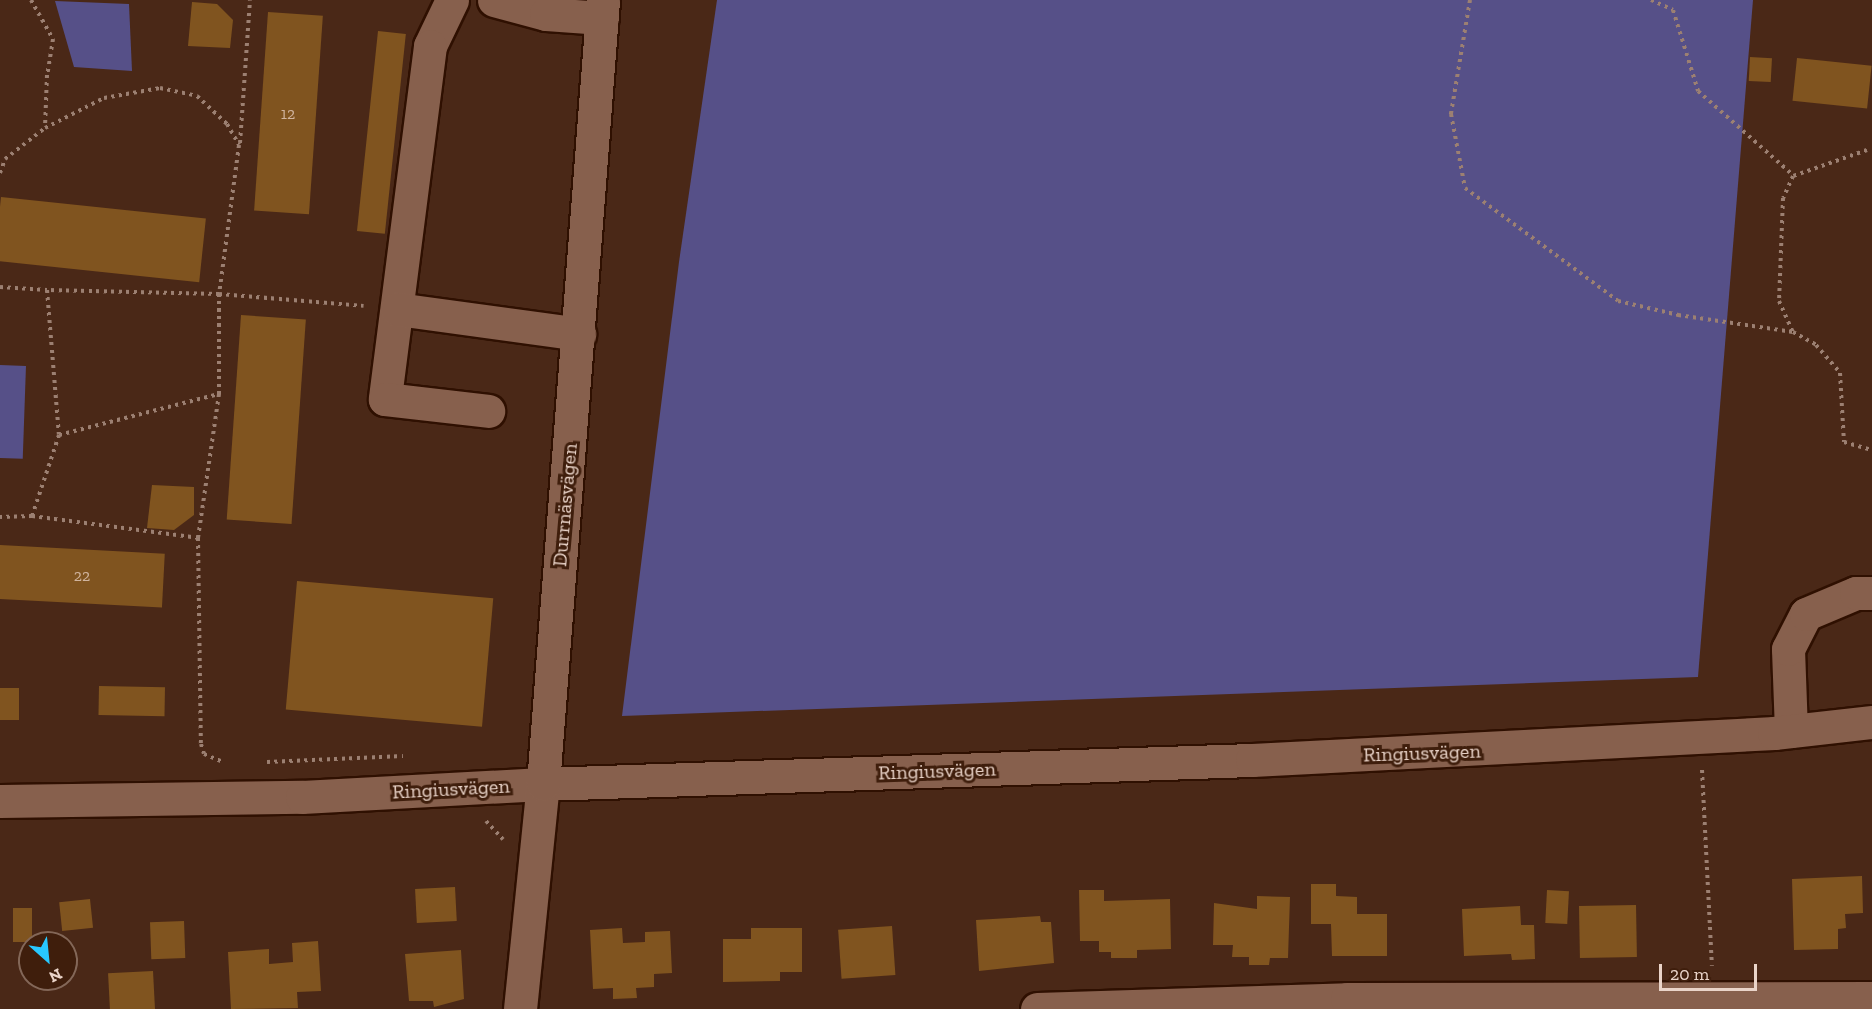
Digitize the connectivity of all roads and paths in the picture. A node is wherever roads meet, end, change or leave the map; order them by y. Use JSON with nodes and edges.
{"nodes":[{"id":1,"x":31,"y":0,"type":"edge"},
{"id":2,"x":250,"y":0,"type":"edge"},
{"id":3,"x":452,"y":0,"type":"edge"},
{"id":4,"x":495,"y":0,"type":"edge"},
{"id":5,"x":1470,"y":0,"type":"edge"},
{"id":6,"x":1651,"y":0,"type":"edge"},
{"id":7,"x":603,"y":9,"type":"edge"},
{"id":8,"x":45,"y":128,"type":"junction"},
{"id":9,"x":239,"y":145,"type":"junction"},
{"id":10,"x":1867,"y":150,"type":"dead end"},
{"id":11,"x":0,"y":173,"type":"edge"},
{"id":12,"x":1793,"y":176,"type":"junction"},
{"id":13,"x":0,"y":286,"type":"edge"},
{"id":14,"x":46,"y":290,"type":"junction"},
{"id":15,"x":219,"y":294,"type":"junction"},
{"id":16,"x":396,"y":309,"type":"junction"},
{"id":17,"x":1793,"y":332,"type":"junction"},
{"id":18,"x":579,"y":333,"type":"junction"},
{"id":19,"x":219,"y":394,"type":"junction"},
{"id":20,"x":488,"y":411,"type":"dead end"},
{"id":21,"x":59,"y":435,"type":"junction"},
{"id":22,"x":1872,"y":450,"type":"edge"},
{"id":23,"x":32,"y":516,"type":"junction"},
{"id":24,"x":0,"y":517,"type":"edge"},
{"id":25,"x":198,"y":538,"type":"junction"},
{"id":26,"x":1872,"y":593,"type":"edge"},
{"id":27,"x":1872,"y":722,"type":"edge"},
{"id":28,"x":1791,"y":731,"type":"junction"},
{"id":29,"x":1700,"y":738,"type":"junction"},
{"id":30,"x":407,"y":755,"type":"dead end"},
{"id":31,"x":226,"y":762,"type":"dead end"},
{"id":32,"x":259,"y":762,"type":"dead end"},
{"id":33,"x":543,"y":784,"type":"junction"},
{"id":34,"x":468,"y":788,"type":"junction"},
{"id":35,"x":0,"y":801,"type":"edge"},
{"id":36,"x":507,"y":844,"type":"dead end"},
{"id":37,"x":1713,"y":997,"type":"junction"},
{"id":38,"x":1868,"y":1002,"type":"edge"},
{"id":39,"x":1224,"y":1005,"type":"edge"},
{"id":40,"x":520,"y":1009,"type":"edge"},
{"id":41,"x":1037,"y":1009,"type":"edge"}],
"edges":[{"from":1,"to":8,"type":"path"},
{"from":2,"to":9,"type":"path"},
{"from":3,"to":16,"type":"street"},
{"from":4,"to":7,"type":"street"},
{"from":5,"to":17,"type":"path"},
{"from":6,"to":12,"type":"path"},
{"from":7,"to":18,"type":"street","name":"Durrnäsvägen"},
{"from":8,"to":9,"type":"path"},
{"from":8,"to":11,"type":"path"},
{"from":9,"to":15,"type":"path"},
{"from":10,"to":12,"type":"path"},
{"from":12,"to":17,"type":"path"},
{"from":13,"to":14,"type":"path"},
{"from":14,"to":15,"type":"path"},
{"from":14,"to":21,"type":"path"},
{"from":15,"to":16,"type":"path"},
{"from":15,"to":19,"type":"path"},
{"from":16,"to":18,"type":"street"},
{"from":16,"to":20,"type":"street"},
{"from":17,"to":22,"type":"path"},
{"from":18,"to":33,"type":"street","name":"Durrnäsvägen"},
{"from":19,"to":21,"type":"path"},
{"from":19,"to":25,"type":"path"},
{"from":21,"to":23,"type":"path"},
{"from":23,"to":24,"type":"path"},
{"from":23,"to":25,"type":"path"},
{"from":25,"to":31,"type":"path"},
{"from":26,"to":28,"type":"street"},
{"from":27,"to":28,"type":"street","name":"Ringiusvägen"},
{"from":28,"to":29,"type":"street","name":"Ringiusvägen"},
{"from":29,"to":33,"type":"street","name":"Ringiusvägen"},
{"from":29,"to":37,"type":"path"},
{"from":30,"to":32,"type":"path"},
{"from":33,"to":34,"type":"street","name":"Ringiusvägen"},
{"from":33,"to":40,"type":"street","name":"Durrnäsvägen"},
{"from":34,"to":35,"type":"street","name":"Ringiusvägen"},
{"from":34,"to":36,"type":"path"},
{"from":37,"to":38,"type":"street"},
{"from":37,"to":39,"type":"street"},
{"from":39,"to":41,"type":"street"}]}
